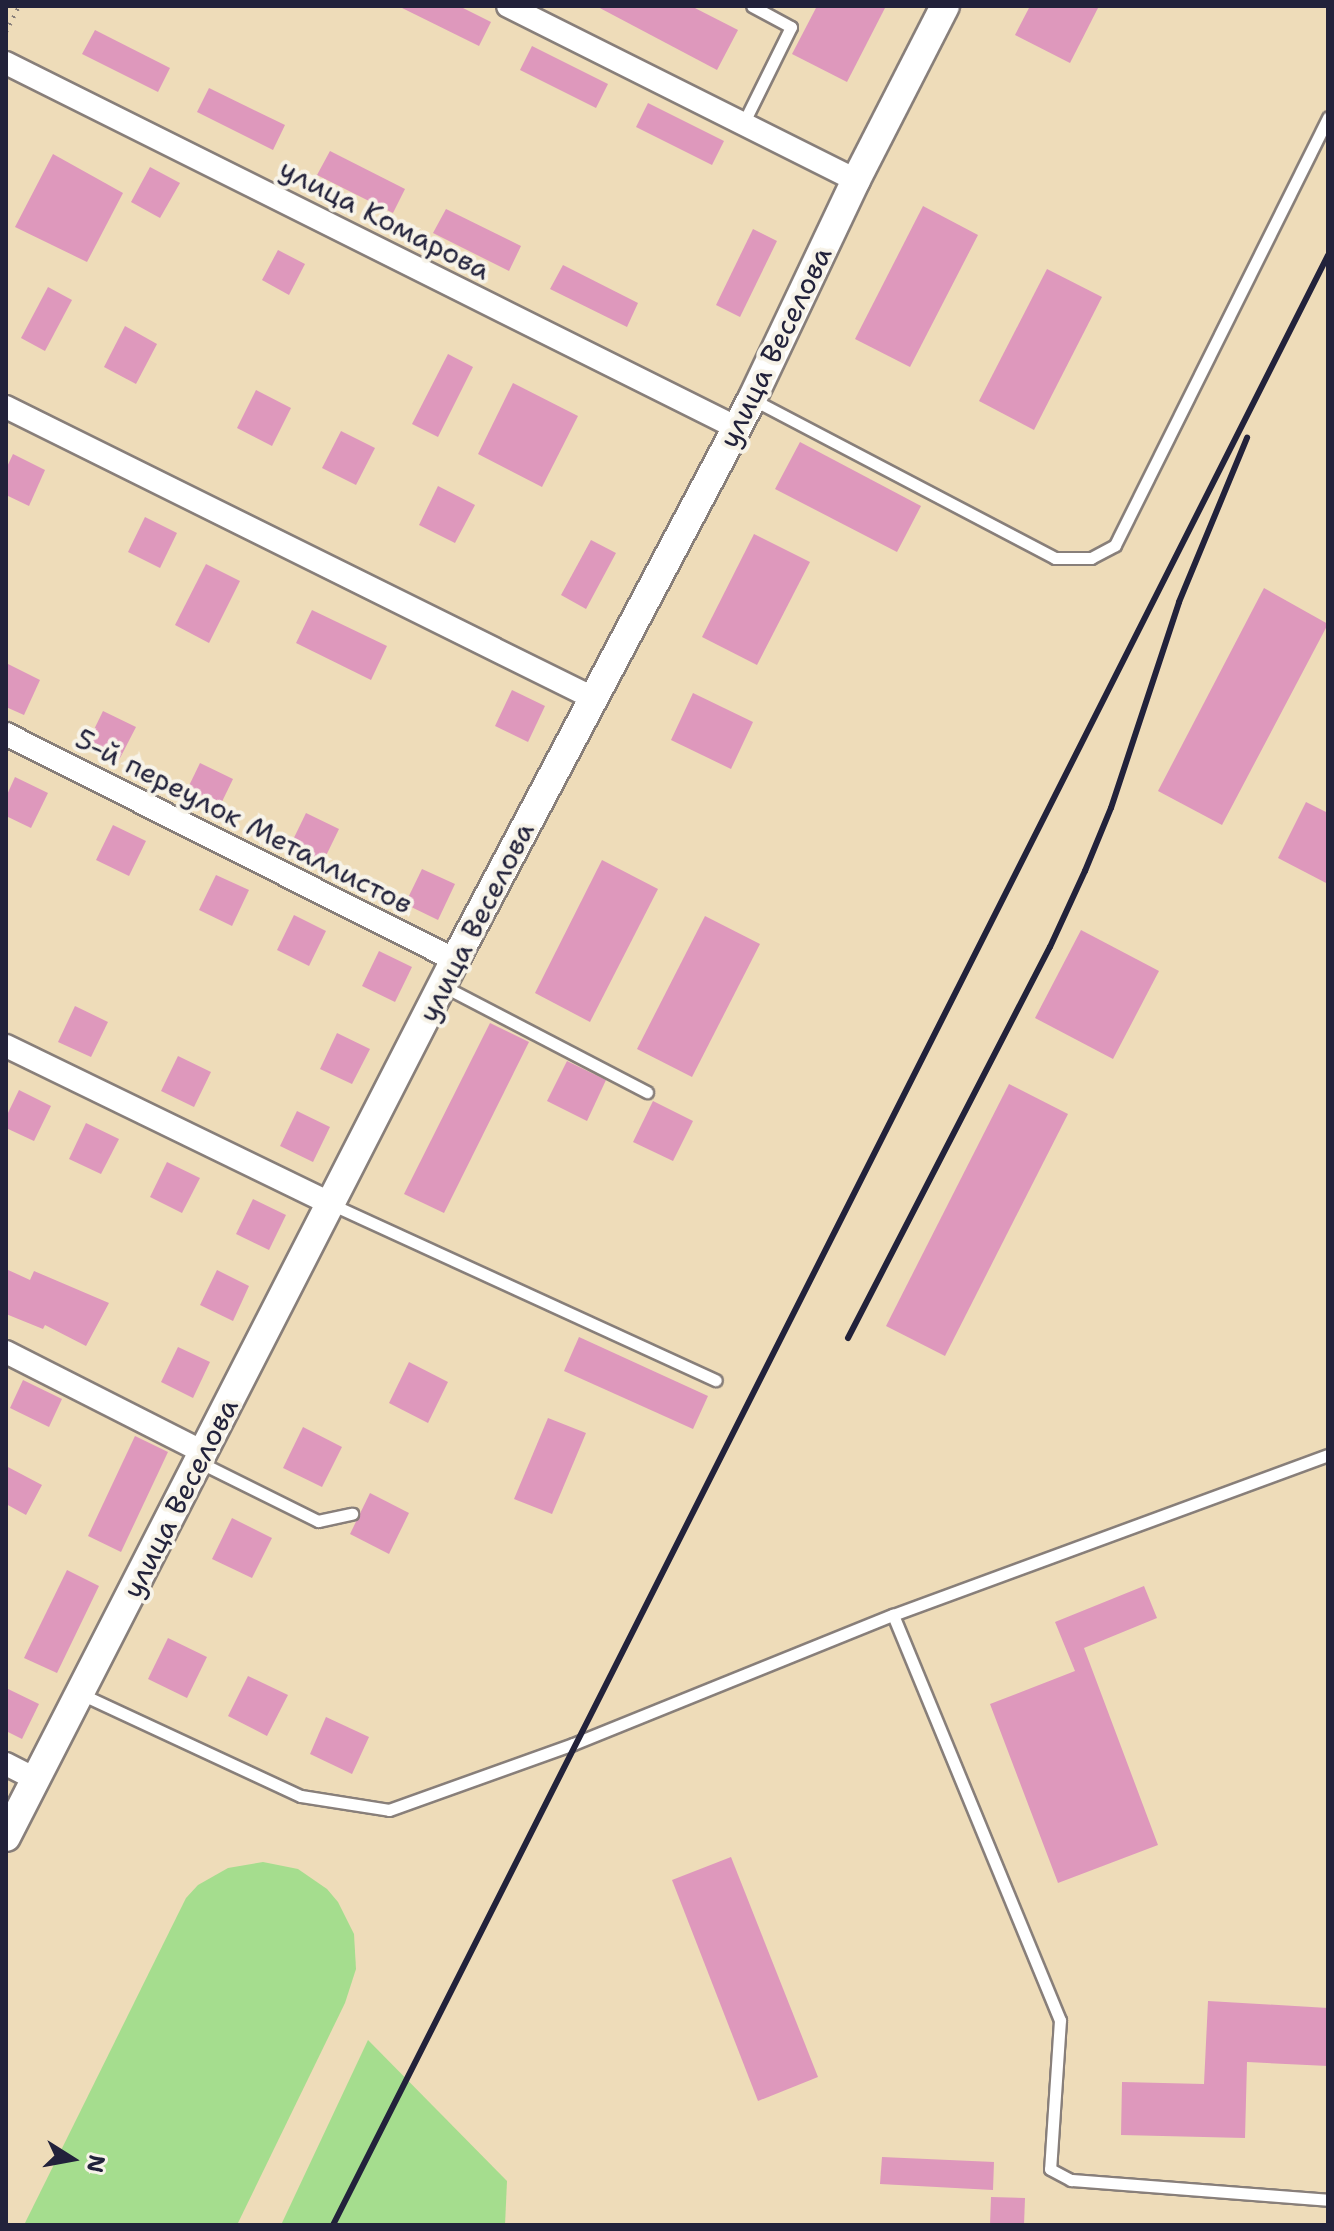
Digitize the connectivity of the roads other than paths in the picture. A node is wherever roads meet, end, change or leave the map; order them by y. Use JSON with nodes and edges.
{"nodes":[{"id":1,"x":508,"y":6,"type":"edge"},
{"id":2,"x":752,"y":6,"type":"edge"},
{"id":3,"x":945,"y":6,"type":"edge"},
{"id":4,"x":6,"y":63,"type":"edge"},
{"id":5,"x":1328,"y":117,"type":"edge"},
{"id":6,"x":743,"y":124,"type":"junction"},
{"id":7,"x":856,"y":180,"type":"junction"},
{"id":8,"x":752,"y":399,"type":"junction"},
{"id":9,"x":6,"y":407,"type":"edge"},
{"id":10,"x":737,"y":428,"type":"junction"},
{"id":11,"x":593,"y":698,"type":"junction"},
{"id":12,"x":6,"y":734,"type":"edge"},
{"id":13,"x":449,"y":973,"type":"junction"},
{"id":14,"x":6,"y":1046,"type":"edge"},
{"id":15,"x":647,"y":1092,"type":"dead end"},
{"id":16,"x":331,"y":1204,"type":"junction"},
{"id":17,"x":6,"y":1352,"type":"edge"},
{"id":18,"x":716,"y":1380,"type":"dead end"},
{"id":19,"x":1328,"y":1455,"type":"edge"},
{"id":20,"x":201,"y":1457,"type":"junction"},
{"id":21,"x":352,"y":1514,"type":"dead end"},
{"id":22,"x":893,"y":1615,"type":"junction"},
{"id":23,"x":80,"y":1694,"type":"junction"},
{"id":24,"x":6,"y":1764,"type":"edge"},
{"id":25,"x":36,"y":1779,"type":"junction"},
{"id":26,"x":6,"y":1837,"type":"edge"},
{"id":27,"x":1328,"y":2200,"type":"edge"}],
"edges":[{"from":1,"to":6,"type":"street"},
{"from":2,"to":6,"type":"lane"},
{"from":3,"to":7,"type":"street","name":"улица Веселова"},
{"from":4,"to":10,"type":"street","name":"улица Комарова"},
{"from":5,"to":8,"type":"lane"},
{"from":6,"to":7,"type":"street"},
{"from":7,"to":8,"type":"street","name":"улица Веселова"},
{"from":8,"to":10,"type":"street","name":"улица Веселова"},
{"from":9,"to":11,"type":"street"},
{"from":10,"to":11,"type":"street","name":"улица Веселова"},
{"from":11,"to":13,"type":"street","name":"улица Веселова"},
{"from":12,"to":13,"type":"street","name":"5-й переулок Металлистов"},
{"from":13,"to":15,"type":"lane"},
{"from":13,"to":16,"type":"street","name":"улица Веселова"},
{"from":14,"to":16,"type":"street"},
{"from":16,"to":18,"type":"lane"},
{"from":16,"to":20,"type":"street","name":"улица Веселова"},
{"from":17,"to":20,"type":"street"},
{"from":19,"to":22,"type":"lane"},
{"from":20,"to":21,"type":"lane"},
{"from":20,"to":23,"type":"street","name":"улица Веселова"},
{"from":22,"to":23,"type":"lane"},
{"from":22,"to":27,"type":"lane"},
{"from":23,"to":25,"type":"street","name":"улица Веселова"},
{"from":24,"to":25,"type":"street"},
{"from":25,"to":26,"type":"street","name":"улица Веселова"}]}
